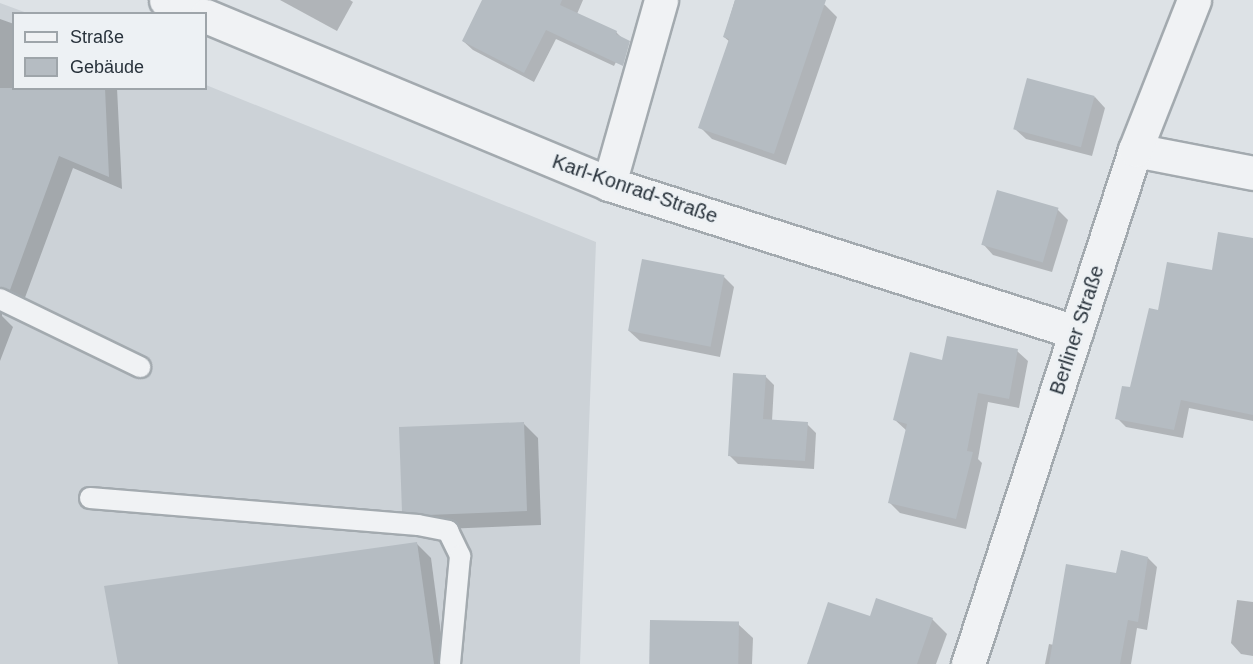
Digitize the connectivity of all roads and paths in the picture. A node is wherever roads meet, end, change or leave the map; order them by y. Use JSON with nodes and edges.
{"nodes":[{"id":1,"x":166,"y":0,"type":"edge"},
{"id":2,"x":661,"y":0,"type":"edge"},
{"id":3,"x":1194,"y":0,"type":"edge"},
{"id":4,"x":193,"y":12,"type":"edge"},
{"id":5,"x":207,"y":16,"type":"edge"},
{"id":6,"x":1135,"y":150,"type":"junction"},
{"id":7,"x":1253,"y":173,"type":"edge"},
{"id":8,"x":609,"y":184,"type":"junction"},
{"id":9,"x":0,"y":299,"type":"edge"},
{"id":10,"x":1076,"y":332,"type":"junction"},
{"id":11,"x":140,"y":367,"type":"dead end"},
{"id":12,"x":90,"y":498,"type":"dead end"},
{"id":13,"x":450,"y":664,"type":"edge"},
{"id":14,"x":968,"y":664,"type":"edge"}],
"edges":[{"from":1,"to":4,"type":"street"},
{"from":2,"to":8,"type":"street"},
{"from":3,"to":6,"type":"street","name":"Berliner Straße"},
{"from":5,"to":8,"type":"street","name":"Karl-Konrad-Straße"},
{"from":6,"to":7,"type":"street"},
{"from":6,"to":10,"type":"street","name":"Berliner Straße"},
{"from":8,"to":10,"type":"street","name":"Karl-Konrad-Straße"},
{"from":9,"to":11,"type":"lane"},
{"from":10,"to":14,"type":"street","name":"Berliner Straße"},
{"from":12,"to":13,"type":"lane"}]}
